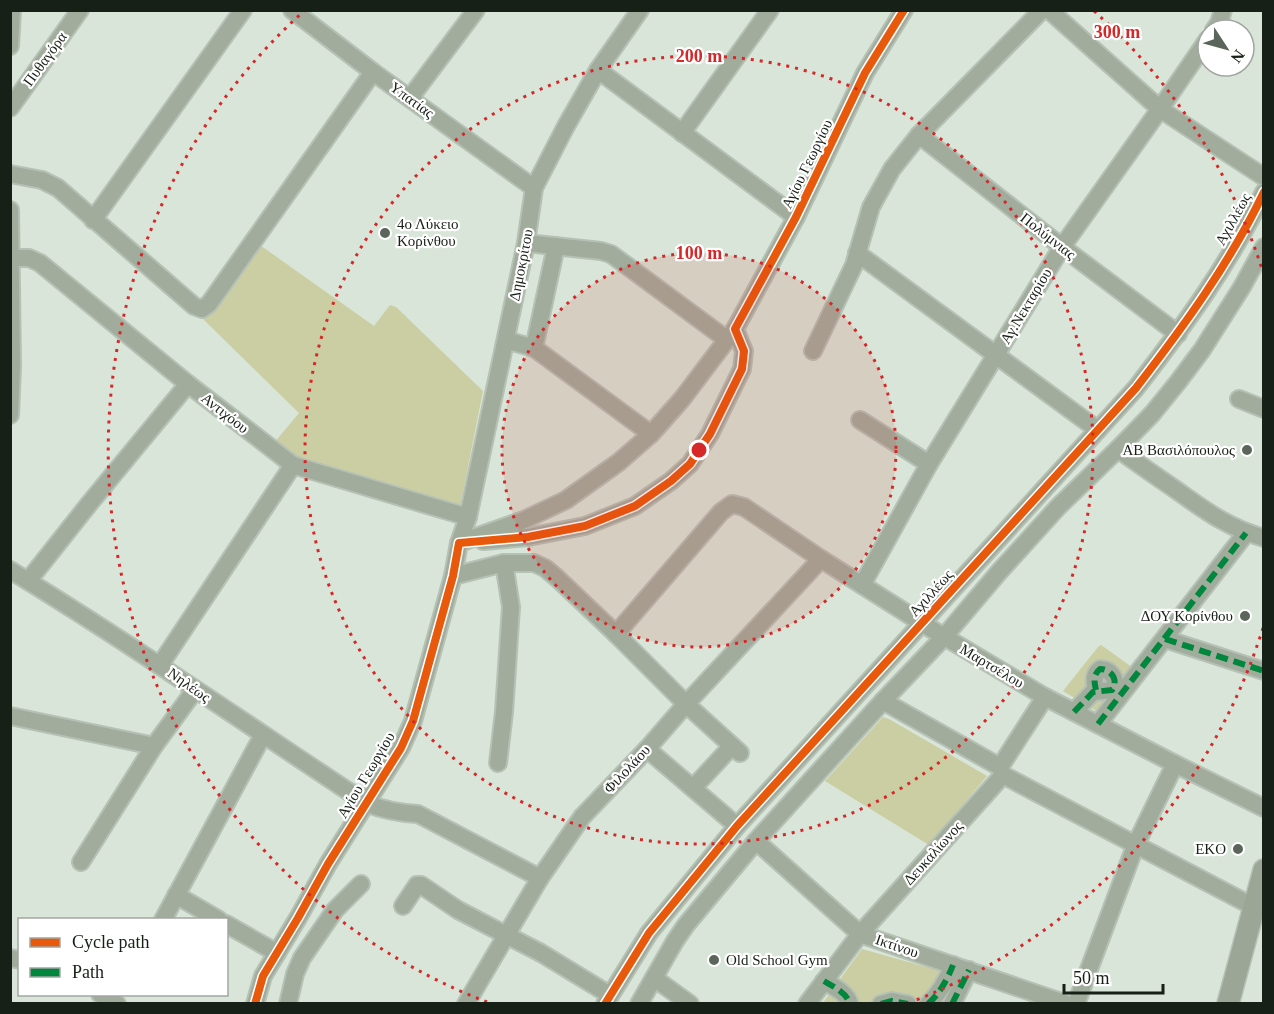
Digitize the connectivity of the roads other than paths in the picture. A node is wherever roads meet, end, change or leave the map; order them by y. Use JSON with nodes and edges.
{"nodes":[{"id":1,"x":12,"y":10,"type":"edge"},
{"id":2,"x":80,"y":10,"type":"edge"},
{"id":3,"x":243,"y":10,"type":"edge"},
{"id":4,"x":292,"y":10,"type":"edge"},
{"id":5,"x":476,"y":10,"type":"edge"},
{"id":6,"x":640,"y":10,"type":"edge"},
{"id":7,"x":770,"y":10,"type":"edge"},
{"id":8,"x":904,"y":10,"type":"edge"},
{"id":9,"x":1042,"y":10,"type":"edge"},
{"id":10,"x":1049,"y":10,"type":"edge"},
{"id":11,"x":10,"y":46,"type":"edge"},
{"id":12,"x":1196,"y":56,"type":"edge"},
{"id":13,"x":598,"y":70,"type":"junction"},
{"id":14,"x":373,"y":72,"type":"junction"},
{"id":15,"x":410,"y":98,"type":"junction"},
{"id":16,"x":10,"y":108,"type":"edge"},
{"id":17,"x":1160,"y":109,"type":"junction"},
{"id":18,"x":682,"y":133,"type":"junction"},
{"id":19,"x":919,"y":135,"type":"junction"},
{"id":20,"x":10,"y":174,"type":"edge"},
{"id":21,"x":1263,"y":177,"type":"edge"},
{"id":22,"x":534,"y":188,"type":"junction"},
{"id":23,"x":1263,"y":192,"type":"edge"},
{"id":24,"x":10,"y":210,"type":"edge"},
{"id":25,"x":796,"y":217,"type":"junction"},
{"id":26,"x":93,"y":220,"type":"junction"},
{"id":27,"x":526,"y":243,"type":"junction"},
{"id":28,"x":556,"y":246,"type":"junction"},
{"id":29,"x":1062,"y":247,"type":"junction"},
{"id":30,"x":1263,"y":247,"type":"edge"},
{"id":31,"x":857,"y":253,"type":"junction"},
{"id":32,"x":12,"y":258,"type":"edge"},
{"id":33,"x":730,"y":334,"type":"junction"},
{"id":34,"x":1178,"y":334,"type":"junction"},
{"id":35,"x":506,"y":340,"type":"junction"},
{"id":36,"x":534,"y":348,"type":"junction"},
{"id":37,"x":813,"y":351,"type":"dead end"},
{"id":38,"x":996,"y":355,"type":"junction"},
{"id":39,"x":189,"y":384,"type":"junction"},
{"id":40,"x":1239,"y":399,"type":"dead end"},
{"id":41,"x":1263,"y":409,"type":"edge"},
{"id":42,"x":10,"y":415,"type":"edge"},
{"id":43,"x":860,"y":420,"type":"dead end"},
{"id":44,"x":1098,"y":430,"type":"junction"},
{"id":45,"x":651,"y":434,"type":"junction"},
{"id":46,"x":1118,"y":449,"type":"junction"},
{"id":47,"x":929,"y":464,"type":"junction"},
{"id":48,"x":292,"y":465,"type":"junction"},
{"id":49,"x":468,"y":517,"type":"junction"},
{"id":50,"x":1246,"y":533,"type":"junction"},
{"id":51,"x":1263,"y":538,"type":"edge"},
{"id":52,"x":459,"y":543,"type":"junction"},
{"id":53,"x":821,"y":559,"type":"junction"},
{"id":54,"x":504,"y":563,"type":"junction"},
{"id":55,"x":10,"y":570,"type":"edge"},
{"id":56,"x":453,"y":576,"type":"junction"},
{"id":57,"x":28,"y":581,"type":"junction"},
{"id":58,"x":862,"y":585,"type":"junction"},
{"id":59,"x":921,"y":623,"type":"junction"},
{"id":60,"x":616,"y":634,"type":"junction"},
{"id":61,"x":944,"y":637,"type":"junction"},
{"id":62,"x":1165,"y":639,"type":"junction"},
{"id":63,"x":160,"y":664,"type":"junction"},
{"id":64,"x":1263,"y":671,"type":"edge"},
{"id":65,"x":195,"y":690,"type":"junction"},
{"id":66,"x":1096,"y":690,"type":"dead end"},
{"id":67,"x":1045,"y":697,"type":"junction"},
{"id":68,"x":883,"y":701,"type":"junction"},
{"id":69,"x":686,"y":704,"type":"junction"},
{"id":70,"x":1074,"y":712,"type":"junction"},
{"id":71,"x":10,"y":716,"type":"edge"},
{"id":72,"x":1098,"y":724,"type":"junction"},
{"id":73,"x":263,"y":735,"type":"junction"},
{"id":74,"x":154,"y":746,"type":"junction"},
{"id":75,"x":647,"y":749,"type":"junction"},
{"id":76,"x":498,"y":763,"type":"dead end"},
{"id":77,"x":1175,"y":764,"type":"junction"},
{"id":78,"x":1001,"y":771,"type":"junction"},
{"id":79,"x":693,"y":788,"type":"junction"},
{"id":80,"x":366,"y":803,"type":"junction"},
{"id":81,"x":1263,"y":808,"type":"edge"},
{"id":82,"x":737,"y":826,"type":"junction"},
{"id":83,"x":756,"y":841,"type":"junction"},
{"id":84,"x":1136,"y":844,"type":"junction"},
{"id":85,"x":81,"y":862,"type":"dead end"},
{"id":86,"x":1263,"y":870,"type":"edge"},
{"id":87,"x":540,"y":878,"type":"junction"},
{"id":88,"x":361,"y":884,"type":"dead end"},
{"id":89,"x":176,"y":895,"type":"junction"},
{"id":90,"x":403,"y":906,"type":"dead end"},
{"id":91,"x":1254,"y":907,"type":"junction"},
{"id":92,"x":164,"y":918,"type":"edge"},
{"id":93,"x":216,"y":918,"type":"edge"},
{"id":94,"x":228,"y":925,"type":"edge"},
{"id":95,"x":505,"y":934,"type":"junction"},
{"id":96,"x":860,"y":934,"type":"junction"},
{"id":97,"x":277,"y":953,"type":"junction"},
{"id":98,"x":961,"y":968,"type":"junction"},
{"id":99,"x":654,"y":978,"type":"junction"},
{"id":100,"x":824,"y":981,"type":"junction"},
{"id":101,"x":103,"y":996,"type":"edge"},
{"id":102,"x":607,"y":999,"type":"edge"},
{"id":103,"x":117,"y":1004,"type":"edge"},
{"id":104,"x":255,"y":1004,"type":"edge"},
{"id":105,"x":288,"y":1004,"type":"edge"},
{"id":106,"x":466,"y":1004,"type":"edge"},
{"id":107,"x":639,"y":1004,"type":"edge"},
{"id":108,"x":690,"y":1004,"type":"edge"},
{"id":109,"x":807,"y":1004,"type":"edge"},
{"id":110,"x":850,"y":1004,"type":"edge"},
{"id":111,"x":881,"y":1004,"type":"edge"},
{"id":112,"x":908,"y":1004,"type":"edge"},
{"id":113,"x":928,"y":1004,"type":"edge"},
{"id":114,"x":952,"y":1004,"type":"edge"},
{"id":115,"x":1067,"y":1004,"type":"edge"},
{"id":116,"x":1076,"y":1004,"type":"edge"},
{"id":117,"x":1228,"y":1004,"type":"edge"}],
"edges":[{"from":1,"to":11,"type":"street"},
{"from":2,"to":16,"type":"street","name":"Πυθαγόρα"},
{"from":3,"to":26,"type":"street"},
{"from":4,"to":14,"type":"street","name":"Υπατίας"},
{"from":5,"to":15,"type":"street"},
{"from":6,"to":13,"type":"street","name":"Δημοκρίτου"},
{"from":7,"to":18,"type":"street"},
{"from":8,"to":25,"type":"street","name":"Αγίου Γεωργίου"},
{"from":9,"to":19,"type":"street"},
{"from":10,"to":17,"type":"street"},
{"from":12,"to":17,"type":"street","name":"Αγ.Νεκταρίου"},
{"from":13,"to":18,"type":"street"},
{"from":13,"to":22,"type":"street","name":"Δημοκρίτου"},
{"from":14,"to":15,"type":"street","name":"Υπατίας"},
{"from":14,"to":26,"type":"street"},
{"from":15,"to":22,"type":"street","name":"Υπατίας"},
{"from":17,"to":21,"type":"street"},
{"from":17,"to":29,"type":"street","name":"Αγ.Νεκταρίου"},
{"from":18,"to":25,"type":"street"},
{"from":19,"to":29,"type":"street","name":"Πολύμνιας"},
{"from":19,"to":31,"type":"street"},
{"from":20,"to":26,"type":"street"},
{"from":22,"to":27,"type":"street","name":"Δημοκρίτου"},
{"from":23,"to":34,"type":"street","name":"Αχιλλέως"},
{"from":24,"to":32,"type":"street"},
{"from":25,"to":33,"type":"street","name":"Αγίου Γεωργίου"},
{"from":27,"to":28,"type":"street"},
{"from":27,"to":35,"type":"street","name":"Δημοκρίτου"},
{"from":28,"to":33,"type":"street"},
{"from":28,"to":36,"type":"street"},
{"from":29,"to":34,"type":"street","name":"Πολύμνιας"},
{"from":29,"to":38,"type":"street","name":"Αγ.Νεκταρίου"},
{"from":30,"to":46,"type":"street"},
{"from":31,"to":37,"type":"street"},
{"from":31,"to":38,"type":"street"},
{"from":32,"to":39,"type":"street","name":"Αντιχόου"},
{"from":32,"to":42,"type":"street"},
{"from":33,"to":45,"type":"street","name":"Αγίου Γεωργίου"},
{"from":33,"to":52,"type":"street"},
{"from":34,"to":44,"type":"street","name":"Αχιλλέως"},
{"from":35,"to":36,"type":"street"},
{"from":35,"to":49,"type":"street","name":"Δημοκρίτου"},
{"from":36,"to":45,"type":"street"},
{"from":38,"to":44,"type":"street"},
{"from":38,"to":47,"type":"street","name":"Αγ.Νεκταρίου"},
{"from":39,"to":48,"type":"street","name":"Αντιχόου"},
{"from":39,"to":57,"type":"street"},
{"from":40,"to":41,"type":"street"},
{"from":43,"to":47,"type":"street"},
{"from":44,"to":59,"type":"street","name":"Αχιλλέως"},
{"from":45,"to":52,"type":"street","name":"Αγίου Γεωργίου"},
{"from":46,"to":50,"type":"street"},
{"from":46,"to":61,"type":"street"},
{"from":47,"to":58,"type":"street","name":"Αγ.Νεκταρίου"},
{"from":48,"to":49,"type":"street","name":"Αντιχόου"},
{"from":48,"to":63,"type":"street"},
{"from":49,"to":52,"type":"street","name":"Δημοκρίτου"},
{"from":50,"to":51,"type":"street"},
{"from":50,"to":62,"type":"street"},
{"from":52,"to":56,"type":"street","name":"Αγίου Γεωργίου"},
{"from":53,"to":58,"type":"street","name":"Μαρτσέλου"},
{"from":53,"to":60,"type":"street","name":"Μαρτσέλου"},
{"from":53,"to":69,"type":"street","name":"Φιλολάου"},
{"from":54,"to":56,"type":"street"},
{"from":54,"to":60,"type":"street"},
{"from":54,"to":76,"type":"street"},
{"from":55,"to":57,"type":"street","name":"Νηλέως"},
{"from":56,"to":80,"type":"street","name":"Αγίου Γεωργίου"},
{"from":57,"to":63,"type":"street","name":"Νηλέως"},
{"from":58,"to":59,"type":"street","name":"Μαρτσέλου"},
{"from":59,"to":61,"type":"street","name":"Μαρτσέλου"},
{"from":59,"to":82,"type":"street","name":"Αχιλλέως"},
{"from":60,"to":69,"type":"street"},
{"from":61,"to":67,"type":"street","name":"Μαρτσέλου"},
{"from":61,"to":68,"type":"street"},
{"from":62,"to":64,"type":"street"},
{"from":62,"to":72,"type":"street"},
{"from":63,"to":65,"type":"street","name":"Νηλέως"},
{"from":65,"to":73,"type":"street","name":"Νηλέως"},
{"from":65,"to":74,"type":"street"},
{"from":66,"to":70,"type":"street"},
{"from":67,"to":70,"type":"street","name":"Μαρτσέλου"},
{"from":67,"to":78,"type":"street","name":"Δευκαλίωνος"},
{"from":68,"to":78,"type":"street"},
{"from":68,"to":83,"type":"street"},
{"from":69,"to":75,"type":"street","name":"Φιλολάου"},
{"from":69,"to":79,"type":"street"},
{"from":70,"to":72,"type":"street","name":"Μαρτσέλου"},
{"from":71,"to":74,"type":"street"},
{"from":72,"to":77,"type":"street","name":"Μαρτσέλου"},
{"from":73,"to":80,"type":"street","name":"Νηλέως"},
{"from":73,"to":89,"type":"street"},
{"from":74,"to":85,"type":"street"},
{"from":75,"to":79,"type":"street"},
{"from":75,"to":87,"type":"street","name":"Φιλολάου"},
{"from":77,"to":81,"type":"street","name":"Μαρτσέλου"},
{"from":77,"to":84,"type":"street"},
{"from":78,"to":84,"type":"street"},
{"from":78,"to":96,"type":"street","name":"Δευκαλίωνος"},
{"from":79,"to":82,"type":"street"},
{"from":80,"to":87,"type":"street","name":"Νηλέως"},
{"from":80,"to":97,"type":"street","name":"Αγίου Γεωργίου"},
{"from":82,"to":102,"type":"street","name":"Αχιλλέως"},
{"from":83,"to":96,"type":"street","name":"Ικτίνου"},
{"from":83,"to":99,"type":"street"},
{"from":84,"to":91,"type":"street"},
{"from":84,"to":116,"type":"street"},
{"from":86,"to":91,"type":"main road"},
{"from":87,"to":95,"type":"street","name":"Φιλολάου"},
{"from":88,"to":105,"type":"street"},
{"from":89,"to":92,"type":"street"},
{"from":89,"to":93,"type":"street"},
{"from":90,"to":95,"type":"street"},
{"from":91,"to":117,"type":"main road"},
{"from":94,"to":97,"type":"street"},
{"from":95,"to":102,"type":"street"},
{"from":95,"to":106,"type":"street","name":"Φιλολάου"},
{"from":96,"to":98,"type":"street","name":"Ικτίνου"},
{"from":96,"to":100,"type":"street","name":"Δευκαλίωνος"},
{"from":97,"to":104,"type":"street","name":"Αγίου Γεωργίου"},
{"from":98,"to":113,"type":"street"},
{"from":98,"to":114,"type":"street"},
{"from":98,"to":115,"type":"street","name":"Ικτίνου"},
{"from":99,"to":107,"type":"street"},
{"from":99,"to":108,"type":"street"},
{"from":100,"to":109,"type":"street","name":"Δευκαλίωνος"},
{"from":100,"to":110,"type":"street"},
{"from":101,"to":103,"type":"street"},
{"from":111,"to":112,"type":"street"}]}
